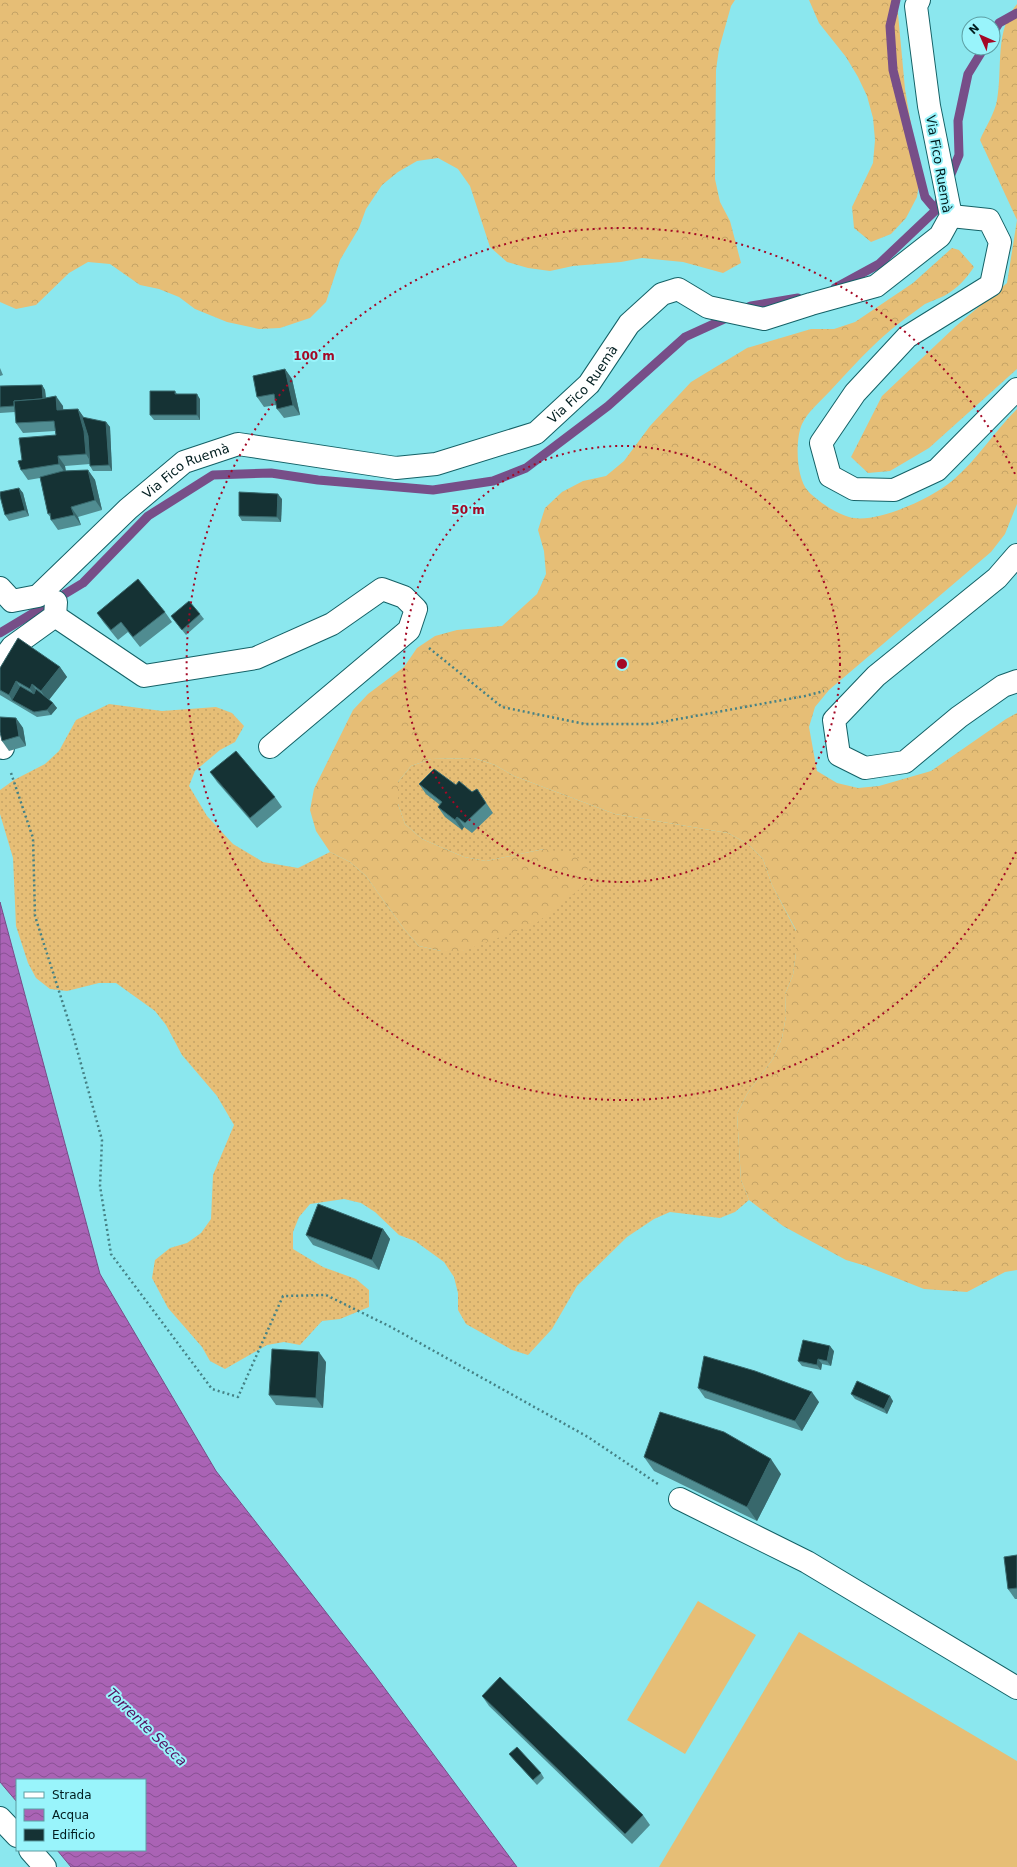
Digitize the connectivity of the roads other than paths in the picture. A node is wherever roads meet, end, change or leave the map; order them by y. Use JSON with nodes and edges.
{"nodes":[{"id":1,"x":919,"y":0,"type":"edge"},
{"id":2,"x":951,"y":216,"type":"junction"},
{"id":3,"x":1017,"y":389,"type":"edge"},
{"id":4,"x":1017,"y":555,"type":"edge"},
{"id":5,"x":58,"y":577,"type":"junction"},
{"id":6,"x":0,"y":588,"type":"edge"},
{"id":7,"x":55,"y":616,"type":"junction"},
{"id":8,"x":0,"y":663,"type":"edge"},
{"id":9,"x":1017,"y":681,"type":"edge"},
{"id":10,"x":270,"y":747,"type":"dead end"},
{"id":11,"x":680,"y":1499,"type":"road end"},
{"id":12,"x":1017,"y":1688,"type":"edge"},
{"id":13,"x":0,"y":1818,"type":"edge"},
{"id":14,"x":16,"y":1835,"type":"edge"},
{"id":15,"x":31,"y":1851,"type":"edge"},
{"id":16,"x":45,"y":1867,"type":"edge"}],
"edges":[{"from":1,"to":2,"type":"street","name":"Via Fico Ruemà"},
{"from":2,"to":3,"type":"street"},
{"from":2,"to":5,"type":"street","name":"Via Fico Ruemà"},
{"from":4,"to":9,"type":"street"},
{"from":5,"to":6,"type":"street","name":"Via Fico Ruemà"},
{"from":5,"to":7,"type":"street"},
{"from":7,"to":8,"type":"street"},
{"from":7,"to":10,"type":"street"},
{"from":11,"to":12,"type":"street"},
{"from":13,"to":14,"type":"street"},
{"from":15,"to":16,"type":"street"}]}
